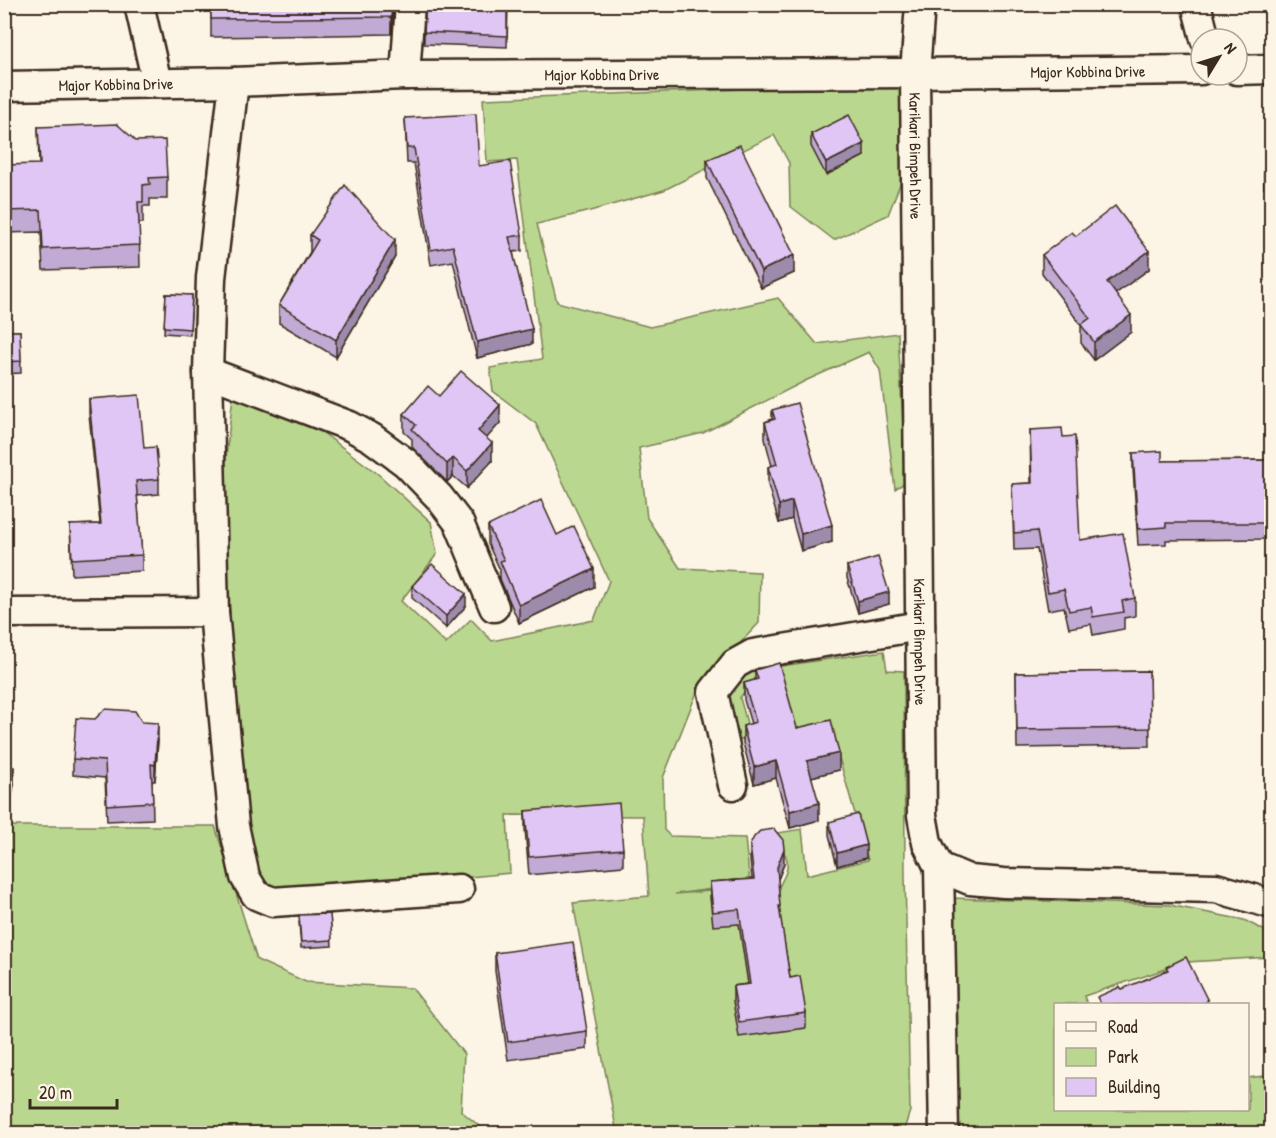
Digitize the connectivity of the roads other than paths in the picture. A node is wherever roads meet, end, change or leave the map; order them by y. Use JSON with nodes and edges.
{"nodes":[{"id":1,"x":139,"y":4,"type":"edge"},
{"id":2,"x":410,"y":4,"type":"edge"},
{"id":3,"x":920,"y":4,"type":"edge"},
{"id":4,"x":1196,"y":4,"type":"edge"},
{"id":5,"x":1202,"y":27,"type":"edge"},
{"id":6,"x":1272,"y":69,"type":"edge"},
{"id":7,"x":1189,"y":70,"type":"edge"},
{"id":8,"x":1249,"y":70,"type":"edge"},
{"id":9,"x":915,"y":74,"type":"junction"},
{"id":10,"x":405,"y":75,"type":"junction"},
{"id":11,"x":234,"y":82,"type":"junction"},
{"id":12,"x":157,"y":83,"type":"junction"},
{"id":13,"x":4,"y":86,"type":"edge"},
{"id":14,"x":208,"y":372,"type":"junction"},
{"id":15,"x":494,"y":607,"type":"dead end"},
{"id":16,"x":214,"y":612,"type":"junction"},
{"id":17,"x":4,"y":613,"type":"edge"},
{"id":18,"x":920,"y":627,"type":"junction"},
{"id":19,"x":734,"y":786,"type":"dead end"},
{"id":20,"x":939,"y":867,"type":"junction"},
{"id":21,"x":459,"y":889,"type":"dead end"},
{"id":22,"x":1272,"y":904,"type":"edge"},
{"id":23,"x":944,"y":1134,"type":"edge"}],
"edges":[{"from":1,"to":12,"type":"street"},
{"from":2,"to":10,"type":"street"},
{"from":3,"to":9,"type":"street","name":"Karikari Bimpeh Drive"},
{"from":4,"to":5,"type":"street"},
{"from":6,"to":8,"type":"street"},
{"from":7,"to":9,"type":"street","name":"Major Kobbina Drive"},
{"from":9,"to":10,"type":"street","name":"Major Kobbina Drive"},
{"from":9,"to":18,"type":"street","name":"Karikari Bimpeh Drive"},
{"from":10,"to":11,"type":"street","name":"Major Kobbina Drive"},
{"from":11,"to":12,"type":"street","name":"Major Kobbina Drive"},
{"from":11,"to":14,"type":"street"},
{"from":12,"to":13,"type":"street","name":"Major Kobbina Drive"},
{"from":14,"to":15,"type":"street"},
{"from":14,"to":16,"type":"street"},
{"from":16,"to":17,"type":"street"},
{"from":16,"to":21,"type":"street"},
{"from":18,"to":19,"type":"street"},
{"from":18,"to":20,"type":"street","name":"Karikari Bimpeh Drive"},
{"from":20,"to":22,"type":"street"},
{"from":20,"to":23,"type":"street"}]}
